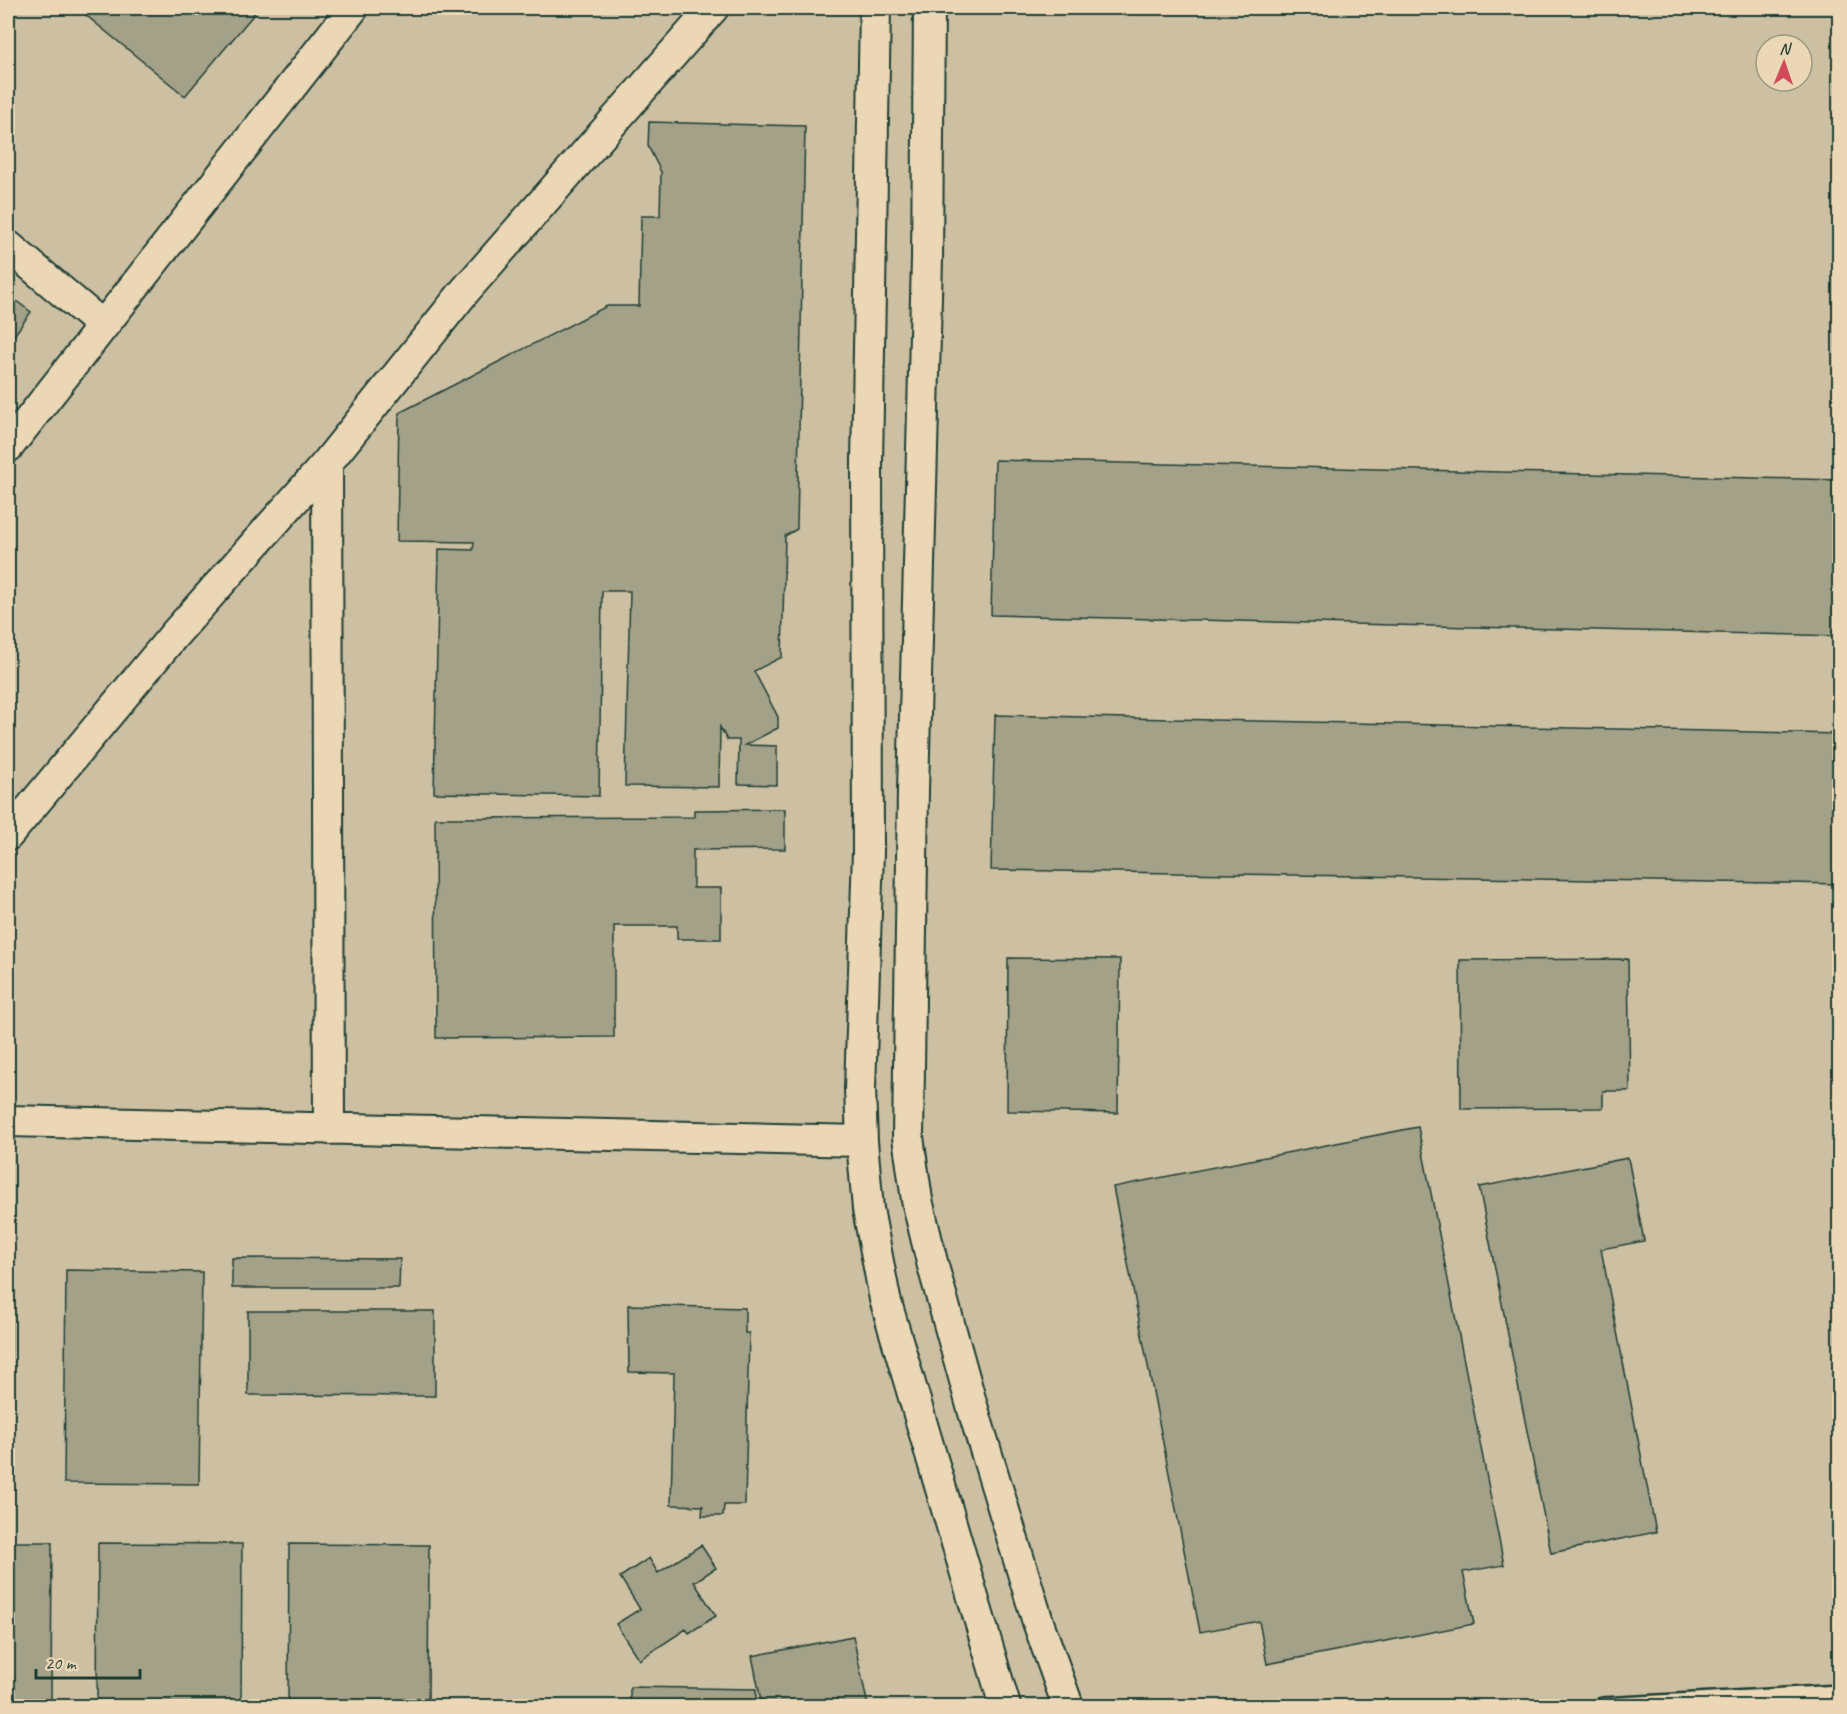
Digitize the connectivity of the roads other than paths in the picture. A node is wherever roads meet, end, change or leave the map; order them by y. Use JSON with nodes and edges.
{"nodes":[{"id":1,"x":353,"y":8,"type":"edge"},
{"id":2,"x":713,"y":8,"type":"edge"},
{"id":3,"x":875,"y":8,"type":"edge"},
{"id":4,"x":928,"y":8,"type":"edge"},
{"id":5,"x":8,"y":246,"type":"edge"},
{"id":6,"x":103,"y":326,"type":"junction"},
{"id":7,"x":8,"y":447,"type":"edge"},
{"id":8,"x":327,"y":463,"type":"junction"},
{"id":9,"x":8,"y":835,"type":"edge"},
{"id":10,"x":8,"y":1121,"type":"edge"},
{"id":11,"x":329,"y":1129,"type":"junction"},
{"id":12,"x":862,"y":1141,"type":"junction"},
{"id":13,"x":1839,"y":1693,"type":"edge"},
{"id":14,"x":1005,"y":1707,"type":"edge"},
{"id":15,"x":1068,"y":1707,"type":"edge"},
{"id":16,"x":1602,"y":1707,"type":"edge"}],
"edges":[{"from":1,"to":6,"type":"street"},
{"from":2,"to":8,"type":"street"},
{"from":3,"to":12,"type":"street"},
{"from":4,"to":15,"type":"street"},
{"from":5,"to":6,"type":"street"},
{"from":6,"to":7,"type":"street"},
{"from":8,"to":9,"type":"street"},
{"from":8,"to":11,"type":"street"},
{"from":10,"to":11,"type":"street"},
{"from":11,"to":12,"type":"street"},
{"from":12,"to":14,"type":"street"},
{"from":13,"to":16,"type":"lane"}]}
